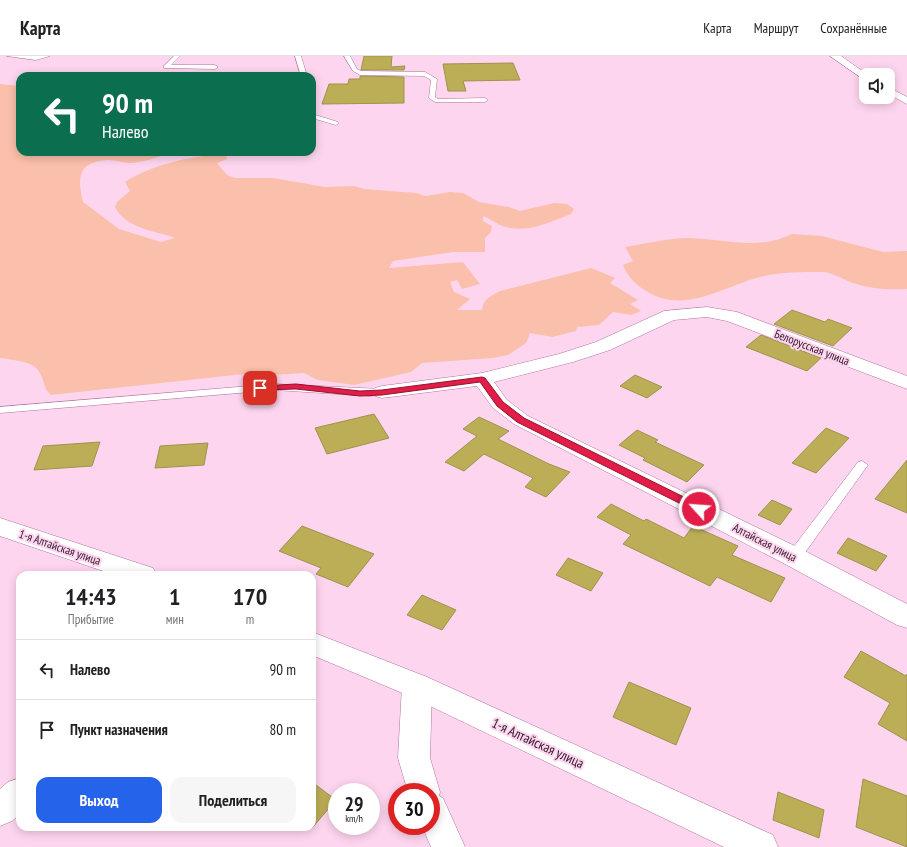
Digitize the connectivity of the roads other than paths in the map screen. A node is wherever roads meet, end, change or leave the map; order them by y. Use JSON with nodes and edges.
{"nodes":[{"id":1,"x":10,"y":56,"type":"edge"},
{"id":2,"x":47,"y":56,"type":"edge"},
{"id":3,"x":177,"y":56,"type":"edge"},
{"id":4,"x":298,"y":56,"type":"edge"},
{"id":5,"x":346,"y":56,"type":"edge"},
{"id":6,"x":835,"y":56,"type":"edge"},
{"id":7,"x":215,"y":67,"type":"dead end"},
{"id":8,"x":303,"y":72,"type":"edge"},
{"id":9,"x":859,"y":73,"type":"edge"},
{"id":10,"x":895,"y":94,"type":"edge"},
{"id":11,"x":485,"y":100,"type":"dead end"},
{"id":12,"x":906,"y":100,"type":"edge"},
{"id":13,"x":316,"y":117,"type":"edge"},
{"id":14,"x":336,"y":123,"type":"dead end"},
{"id":15,"x":482,"y":380,"type":"junction"},
{"id":16,"x":907,"y":383,"type":"edge"},
{"id":17,"x":382,"y":392,"type":"joint"},
{"id":18,"x":0,"y":410,"type":"edge"},
{"id":19,"x":862,"y":465,"type":"dead end"},
{"id":20,"x":0,"y":527,"type":"edge"},
{"id":21,"x":794,"y":556,"type":"junction"},
{"id":22,"x":132,"y":571,"type":"edge"},
{"id":23,"x":907,"y":617,"type":"edge"},
{"id":24,"x":316,"y":645,"type":"edge"},
{"id":25,"x":417,"y":686,"type":"junction"},
{"id":26,"x":421,"y":783,"type":"edge"},
{"id":27,"x":16,"y":796,"type":"edge"},
{"id":28,"x":0,"y":810,"type":"edge"},
{"id":29,"x":440,"y":829,"type":"edge"},
{"id":30,"x":448,"y":847,"type":"edge"},
{"id":31,"x":761,"y":847,"type":"edge"}],
"edges":[{"from":1,"to":2,"type":"lane"},
{"from":3,"to":7,"type":"lane"},
{"from":4,"to":8,"type":"lane"},
{"from":5,"to":11,"type":"lane"},
{"from":6,"to":9,"type":"street"},
{"from":10,"to":12,"type":"street"},
{"from":13,"to":14,"type":"lane"},
{"from":15,"to":16,"type":"street","name":"Белорусская улица"},
{"from":15,"to":17,"type":"street"},
{"from":15,"to":21,"type":"street","name":"Алтайская улица"},
{"from":17,"to":18,"type":"lane"},
{"from":19,"to":21,"type":"lane"},
{"from":20,"to":22,"type":"street","name":"1-я Алтайская улица"},
{"from":21,"to":23,"type":"street","name":"Алтайская улица"},
{"from":24,"to":25,"type":"street","name":"1-я Алтайская улица"},
{"from":25,"to":26,"type":"street"},
{"from":25,"to":31,"type":"street","name":"1-я Алтайская улица"},
{"from":27,"to":28,"type":"street"},
{"from":29,"to":30,"type":"street"}]}
